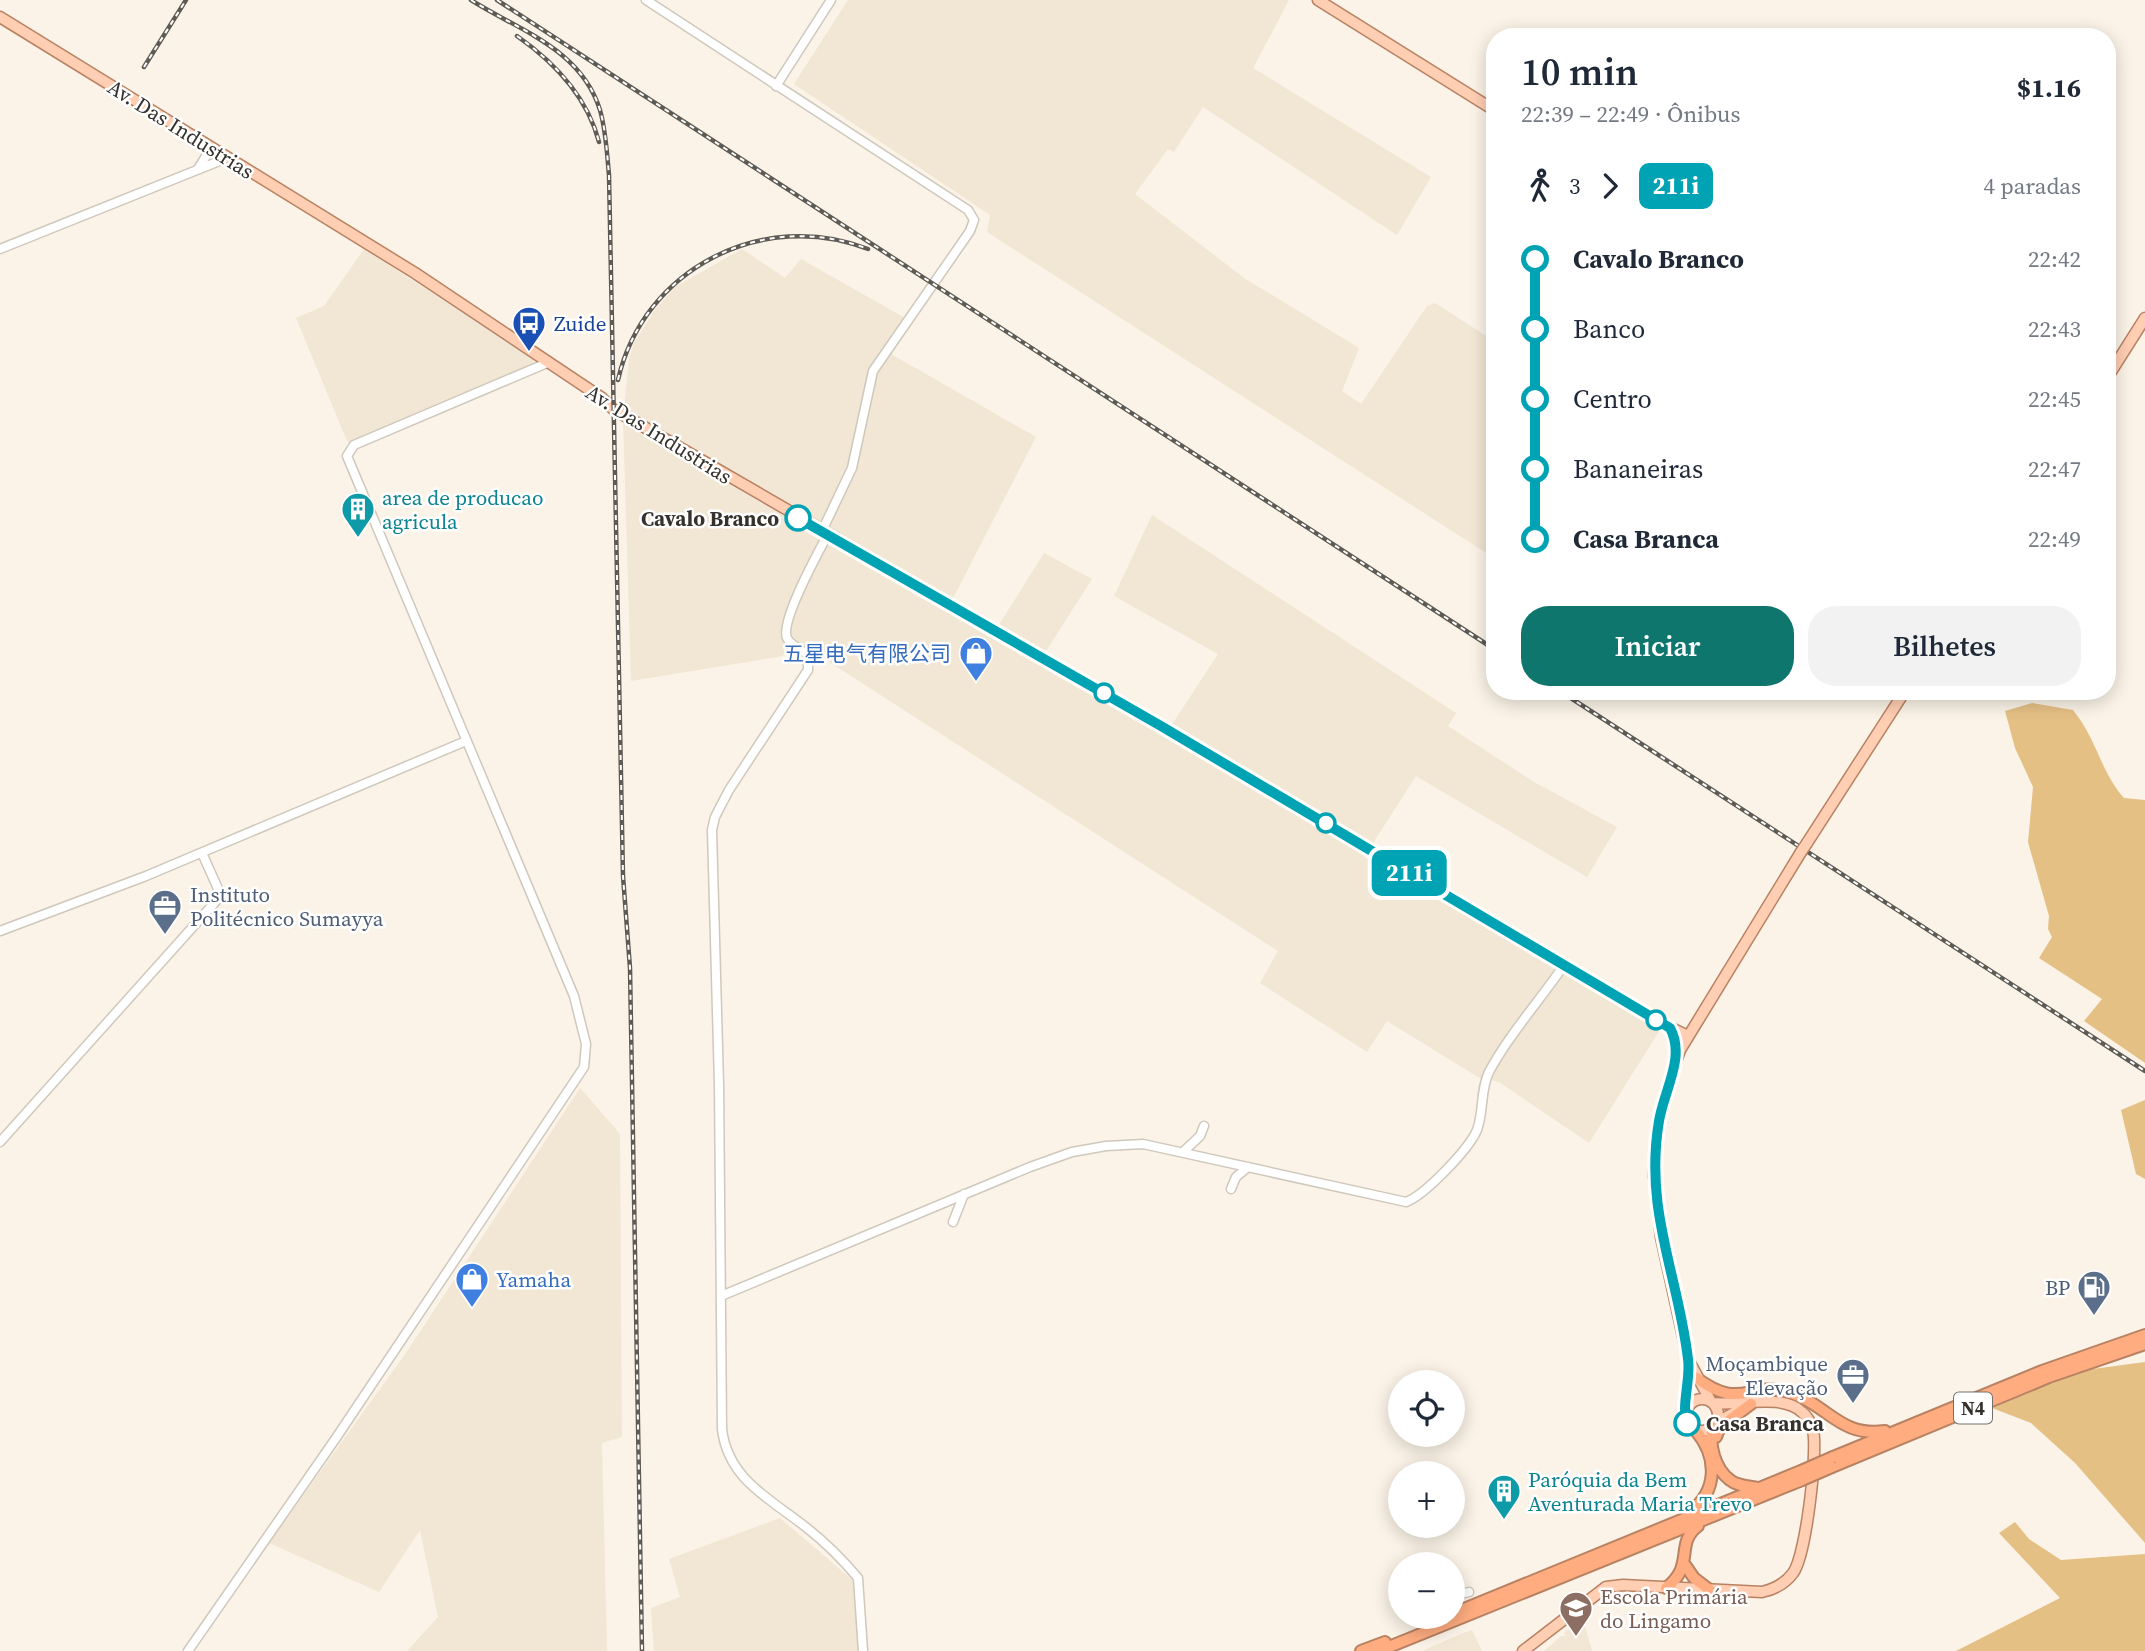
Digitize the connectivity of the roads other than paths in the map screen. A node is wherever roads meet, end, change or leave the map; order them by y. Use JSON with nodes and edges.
{"nodes":[{"id":1,"x":646,"y":0,"type":"edge"},
{"id":2,"x":831,"y":0,"type":"edge"},
{"id":3,"x":1318,"y":0,"type":"edge"},
{"id":4,"x":0,"y":17,"type":"edge"},
{"id":5,"x":776,"y":86,"type":"junction"},
{"id":6,"x":1486,"y":105,"type":"edge"},
{"id":7,"x":211,"y":148,"type":"junction"},
{"id":8,"x":227,"y":158,"type":"junction"},
{"id":9,"x":198,"y":169,"type":"junction"},
{"id":10,"x":0,"y":250,"type":"edge"},
{"id":11,"x":2145,"y":318,"type":"edge"},
{"id":12,"x":547,"y":363,"type":"junction"},
{"id":13,"x":2116,"y":364,"type":"edge"},
{"id":14,"x":825,"y":533,"type":"junction"},
{"id":15,"x":1899,"y":700,"type":"edge"},
{"id":16,"x":466,"y":741,"type":"junction"},
{"id":17,"x":202,"y":853,"type":"junction"},
{"id":18,"x":0,"y":931,"type":"edge"},
{"id":19,"x":1564,"y":965,"type":"junction"},
{"id":20,"x":1699,"y":1019,"type":"junction"},
{"id":21,"x":1671,"y":1028,"type":"junction"},
{"id":22,"x":1688,"y":1036,"type":"junction"},
{"id":23,"x":1677,"y":1057,"type":"junction"},
{"id":24,"x":1203,"y":1126,"type":"dead end"},
{"id":25,"x":0,"y":1142,"type":"edge"},
{"id":26,"x":1183,"y":1152,"type":"junction"},
{"id":27,"x":1248,"y":1167,"type":"junction"},
{"id":28,"x":1231,"y":1189,"type":"dead end"},
{"id":29,"x":964,"y":1194,"type":"junction"},
{"id":30,"x":953,"y":1222,"type":"dead end"},
{"id":31,"x":721,"y":1296,"type":"junction"},
{"id":32,"x":2145,"y":1335,"type":"edge"},
{"id":33,"x":2145,"y":1344,"type":"edge"},
{"id":34,"x":1688,"y":1359,"type":"junction"},
{"id":35,"x":1695,"y":1377,"type":"junction"},
{"id":36,"x":1711,"y":1401,"type":"junction"},
{"id":37,"x":1751,"y":1404,"type":"junction"},
{"id":38,"x":1686,"y":1410,"type":"junction"},
{"id":39,"x":1715,"y":1425,"type":"junction"},
{"id":40,"x":1898,"y":1430,"type":"junction"},
{"id":41,"x":1696,"y":1431,"type":"junction"},
{"id":42,"x":1714,"y":1455,"type":"junction"},
{"id":43,"x":1832,"y":1462,"type":"junction"},
{"id":44,"x":1802,"y":1475,"type":"junction"},
{"id":45,"x":1760,"y":1488,"type":"junction"},
{"id":46,"x":1713,"y":1517,"type":"junction"},
{"id":47,"x":1683,"y":1519,"type":"junction"},
{"id":48,"x":1685,"y":1565,"type":"junction"},
{"id":49,"x":1666,"y":1588,"type":"junction"},
{"id":50,"x":1711,"y":1591,"type":"junction"},
{"id":51,"x":1469,"y":1592,"type":"dead end"},
{"id":52,"x":1465,"y":1593,"type":"edge"},
{"id":53,"x":1465,"y":1609,"type":"edge"},
{"id":54,"x":1415,"y":1629,"type":"edge"},
{"id":55,"x":188,"y":1651,"type":"edge"},
{"id":56,"x":863,"y":1651,"type":"edge"},
{"id":57,"x":1361,"y":1651,"type":"edge"},
{"id":58,"x":1379,"y":1651,"type":"edge"},
{"id":59,"x":1523,"y":1651,"type":"edge"}],
"edges":[{"from":1,"to":5,"type":"street"},
{"from":2,"to":5,"type":"street"},
{"from":3,"to":6,"type":"main road"},
{"from":4,"to":7,"type":"main road","name":"Av. Das Industrias"},
{"from":5,"to":14,"type":"street"},
{"from":7,"to":8,"type":"main road","name":"Av. Das Industrias"},
{"from":7,"to":9,"type":"street"},
{"from":8,"to":9,"type":"street"},
{"from":8,"to":12,"type":"main road","name":"Av. Das Industrias"},
{"from":9,"to":10,"type":"street"},
{"from":11,"to":13,"type":"main road"},
{"from":12,"to":14,"type":"main road","name":"Av. Das Industrias"},
{"from":12,"to":16,"type":"street"},
{"from":14,"to":19,"type":"main road","name":"Av. Das Industrias"},
{"from":14,"to":31,"type":"street"},
{"from":15,"to":20,"type":"main road"},
{"from":16,"to":17,"type":"street"},
{"from":16,"to":55,"type":"street"},
{"from":17,"to":18,"type":"street"},
{"from":17,"to":25,"type":"street"},
{"from":19,"to":21,"type":"main road","name":"Av. Das Industrias"},
{"from":19,"to":27,"type":"street"},
{"from":20,"to":21,"type":"main road"},
{"from":20,"to":22,"type":"main road"},
{"from":21,"to":22,"type":"main road","name":"Av. Das Industrias"},
{"from":21,"to":23,"type":"main road"},
{"from":22,"to":23,"type":"main road"},
{"from":23,"to":34,"type":"main road"},
{"from":24,"to":26,"type":"street"},
{"from":26,"to":27,"type":"street"},
{"from":26,"to":29,"type":"street"},
{"from":27,"to":28,"type":"street"},
{"from":29,"to":30,"type":"street"},
{"from":29,"to":31,"type":"street"},
{"from":31,"to":56,"type":"street"},
{"from":32,"to":40,"type":"highway","number":"N4"},
{"from":33,"to":43,"type":"highway","number":"N4"},
{"from":34,"to":35,"type":"main road"},
{"from":34,"to":38,"type":"main road"},
{"from":35,"to":36,"type":"main road"},
{"from":35,"to":40,"type":"highway"},
{"from":36,"to":37,"type":"main road"},
{"from":36,"to":38,"type":"main road"},
{"from":36,"to":39,"type":"main road"},
{"from":37,"to":39,"type":"main road"},
{"from":37,"to":42,"type":"highway"},
{"from":37,"to":50,"type":"main road"},
{"from":38,"to":41,"type":"main road"},
{"from":39,"to":41,"type":"main road"},
{"from":39,"to":42,"type":"highway"},
{"from":40,"to":43,"type":"highway","number":"N4"},
{"from":41,"to":47,"type":"highway"},
{"from":42,"to":45,"type":"highway"},
{"from":43,"to":44,"type":"highway","number":"N4","bridge":true},
{"from":44,"to":45,"type":"highway","number":"N4"},
{"from":44,"to":46,"type":"highway","number":"N4"},
{"from":45,"to":47,"type":"highway","number":"N4"},
{"from":46,"to":48,"type":"highway"},
{"from":46,"to":58,"type":"highway","number":"N4"},
{"from":47,"to":53,"type":"highway","number":"N4"},
{"from":48,"to":49,"type":"highway"},
{"from":48,"to":50,"type":"highway"},
{"from":49,"to":50,"type":"main road"},
{"from":49,"to":59,"type":"main road"},
{"from":51,"to":52,"type":"street"},
{"from":54,"to":57,"type":"highway"}]}
